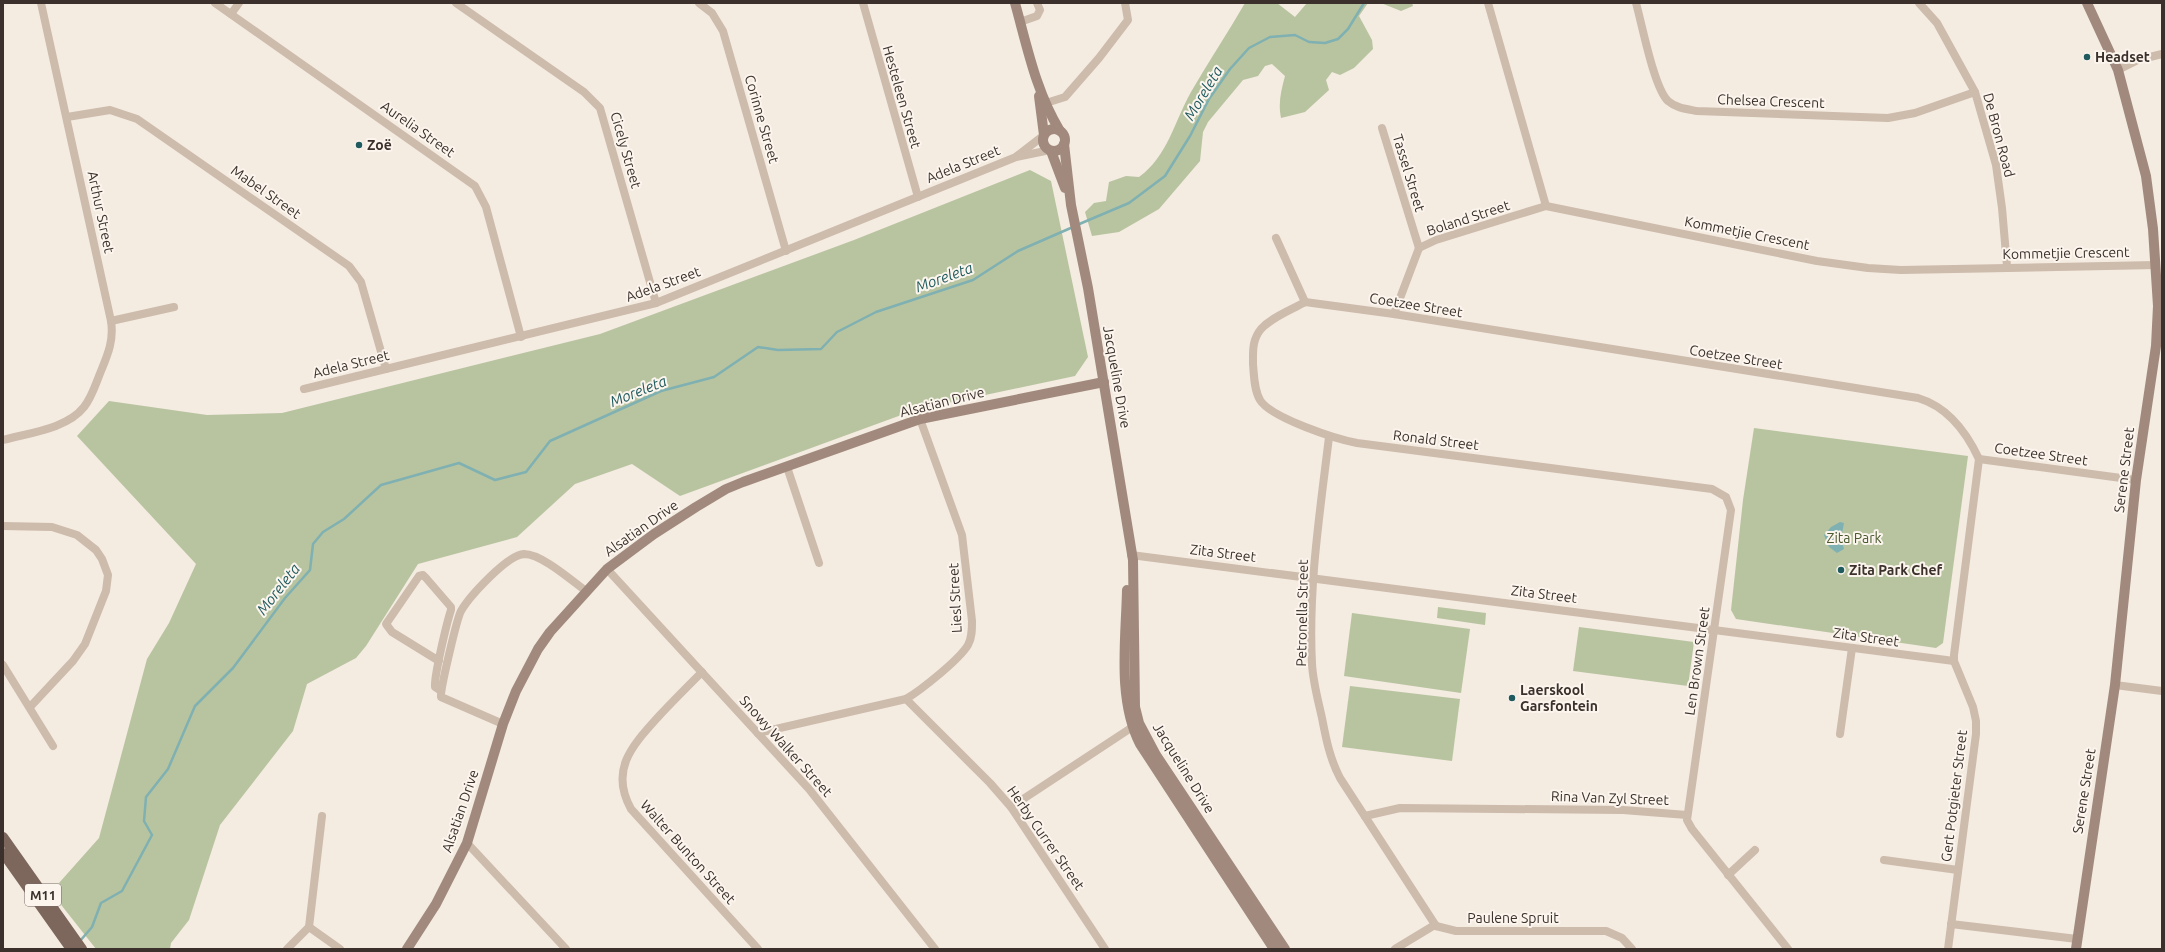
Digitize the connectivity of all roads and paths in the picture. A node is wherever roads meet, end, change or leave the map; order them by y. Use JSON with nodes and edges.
{"nodes":[{"id":1,"x":42,"y":3,"type":"edge"},
{"id":2,"x":215,"y":3,"type":"edge"},
{"id":3,"x":239,"y":3,"type":"edge"},
{"id":4,"x":456,"y":3,"type":"edge"},
{"id":5,"x":699,"y":3,"type":"edge"},
{"id":6,"x":863,"y":3,"type":"edge"},
{"id":7,"x":1015,"y":3,"type":"edge"},
{"id":8,"x":1038,"y":3,"type":"edge"},
{"id":9,"x":1125,"y":3,"type":"edge"},
{"id":10,"x":1488,"y":3,"type":"edge"},
{"id":11,"x":1636,"y":3,"type":"edge"},
{"id":12,"x":1919,"y":3,"type":"edge"},
{"id":13,"x":2086,"y":3,"type":"edge"},
{"id":14,"x":231,"y":14,"type":"junction"},
{"id":15,"x":1020,"y":22,"type":"junction"},
{"id":16,"x":2162,"y":54,"type":"edge"},
{"id":17,"x":2118,"y":70,"type":"junction"},
{"id":18,"x":1038,"y":86,"type":"junction"},
{"id":19,"x":1975,"y":92,"type":"junction"},
{"id":20,"x":1046,"y":103,"type":"junction"},
{"id":21,"x":66,"y":117,"type":"junction"},
{"id":22,"x":1382,"y":128,"type":"dead end"},
{"id":23,"x":1060,"y":131,"type":"junction"},
{"id":24,"x":1044,"y":135,"type":"junction"},
{"id":25,"x":1064,"y":144,"type":"junction"},
{"id":26,"x":1051,"y":151,"type":"junction"},
{"id":27,"x":1016,"y":157,"type":"junction"},
{"id":28,"x":918,"y":197,"type":"junction"},
{"id":29,"x":1071,"y":205,"type":"junction"},
{"id":30,"x":1546,"y":206,"type":"junction"},
{"id":31,"x":1276,"y":238,"type":"dead end"},
{"id":32,"x":1419,"y":248,"type":"junction"},
{"id":33,"x":786,"y":251,"type":"junction"},
{"id":34,"x":2156,"y":265,"type":"junction"},
{"id":35,"x":2007,"y":266,"type":"junction"},
{"id":36,"x":1305,"y":302,"type":"junction"},
{"id":37,"x":656,"y":303,"type":"junction"},
{"id":38,"x":174,"y":307,"type":"dead end"},
{"id":39,"x":1394,"y":314,"type":"junction"},
{"id":40,"x":111,"y":321,"type":"junction"},
{"id":41,"x":521,"y":337,"type":"junction"},
{"id":42,"x":386,"y":369,"type":"junction"},
{"id":43,"x":1104,"y":382,"type":"junction"},
{"id":44,"x":304,"y":389,"type":"dead end"},
{"id":45,"x":920,"y":419,"type":"junction"},
{"id":46,"x":1329,"y":437,"type":"junction"},
{"id":47,"x":4,"y":439,"type":"edge"},
{"id":48,"x":1979,"y":459,"type":"junction"},
{"id":49,"x":787,"y":467,"type":"junction"},
{"id":50,"x":2136,"y":480,"type":"junction"},
{"id":51,"x":1731,"y":510,"type":"joint"},
{"id":52,"x":3,"y":526,"type":"edge"},
{"id":53,"x":1131,"y":555,"type":"junction"},
{"id":54,"x":819,"y":562,"type":"dead end"},
{"id":55,"x":607,"y":570,"type":"junction"},
{"id":56,"x":1314,"y":578,"type":"junction"},
{"id":57,"x":586,"y":592,"type":"junction"},
{"id":58,"x":1715,"y":629,"type":"junction"},
{"id":59,"x":1852,"y":648,"type":"junction"},
{"id":60,"x":440,"y":661,"type":"junction"},
{"id":61,"x":1954,"y":661,"type":"junction"},
{"id":62,"x":3,"y":665,"type":"edge"},
{"id":63,"x":702,"y":672,"type":"junction"},
{"id":64,"x":2115,"y":685,"type":"junction"},
{"id":65,"x":2162,"y":691,"type":"edge"},
{"id":66,"x":442,"y":695,"type":"junction"},
{"id":67,"x":906,"y":699,"type":"junction"},
{"id":68,"x":30,"y":707,"type":"junction"},
{"id":69,"x":504,"y":724,"type":"junction"},
{"id":70,"x":1136,"y":725,"type":"junction"},
{"id":71,"x":758,"y":733,"type":"junction"},
{"id":72,"x":1840,"y":734,"type":"dead end"},
{"id":73,"x":53,"y":746,"type":"dead end"},
{"id":74,"x":1011,"y":807,"type":"junction"},
{"id":75,"x":1687,"y":815,"type":"junction"},
{"id":76,"x":322,"y":816,"type":"dead end"},
{"id":77,"x":1365,"y":816,"type":"junction"},
{"id":78,"x":3,"y":836,"type":"edge"},
{"id":79,"x":467,"y":843,"type":"junction"},
{"id":80,"x":1755,"y":850,"type":"dead end"},
{"id":81,"x":3,"y":852,"type":"edge"},
{"id":82,"x":1884,"y":860,"type":"dead end"},
{"id":83,"x":1958,"y":870,"type":"junction"},
{"id":84,"x":1728,"y":875,"type":"junction"},
{"id":85,"x":58,"y":924,"type":"junction"},
{"id":86,"x":1951,"y":924,"type":"junction"},
{"id":87,"x":1436,"y":926,"type":"junction"},
{"id":88,"x":309,"y":928,"type":"junction"},
{"id":89,"x":2076,"y":944,"type":"edge"},
{"id":90,"x":71,"y":949,"type":"edge"},
{"id":91,"x":82,"y":949,"type":"edge"},
{"id":92,"x":286,"y":949,"type":"edge"},
{"id":93,"x":340,"y":949,"type":"edge"},
{"id":94,"x":406,"y":949,"type":"edge"},
{"id":95,"x":566,"y":949,"type":"edge"},
{"id":96,"x":758,"y":949,"type":"edge"},
{"id":97,"x":935,"y":949,"type":"edge"},
{"id":98,"x":1105,"y":949,"type":"edge"},
{"id":99,"x":1274,"y":949,"type":"edge"},
{"id":100,"x":1285,"y":949,"type":"edge"},
{"id":101,"x":1395,"y":949,"type":"edge"},
{"id":102,"x":1632,"y":949,"type":"edge"},
{"id":103,"x":1788,"y":949,"type":"edge"},
{"id":104,"x":1948,"y":949,"type":"edge"}],
"edges":[{"from":1,"to":21,"type":"street","name":"Arthur Street"},
{"from":2,"to":14,"type":"street","name":"Aurelia Street"},
{"from":3,"to":14,"type":"street"},
{"from":4,"to":37,"type":"street","name":"Cicely Street"},
{"from":5,"to":33,"type":"street","name":"Corinne Street"},
{"from":6,"to":28,"type":"street","name":"Hesteleen Street"},
{"from":7,"to":15,"type":"street"},
{"from":8,"to":15,"type":"street"},
{"from":9,"to":20,"type":"street"},
{"from":10,"to":30,"type":"street"},
{"from":11,"to":19,"type":"street","name":"Chelsea Crescent"},
{"from":12,"to":19,"type":"street","name":"De Bron Road"},
{"from":13,"to":17,"type":"street","name":"Serene Street"},
{"from":14,"to":41,"type":"street","name":"Aurelia Street"},
{"from":15,"to":18,"type":"street"},
{"from":16,"to":17,"type":"street"},
{"from":17,"to":34,"type":"street","name":"Serene Street"},
{"from":18,"to":20,"type":"street"},
{"from":18,"to":24,"type":"street"},
{"from":19,"to":35,"type":"street","name":"De Bron Road"},
{"from":20,"to":23,"type":"street"},
{"from":21,"to":40,"type":"street","name":"Arthur Street"},
{"from":21,"to":42,"type":"street","name":"Mabel Street"},
{"from":22,"to":32,"type":"street","name":"Tassel Street"},
{"from":23,"to":24,"type":"street"},
{"from":23,"to":25,"type":"street"},
{"from":24,"to":26,"type":"street"},
{"from":24,"to":27,"type":"street","name":"Adela Street"},
{"from":25,"to":26,"type":"street"},
{"from":25,"to":29,"type":"street","name":"Jacqueline Drive"},
{"from":26,"to":27,"type":"street","name":"Adela Street"},
{"from":26,"to":29,"type":"street","name":"Jacqueline Drive"},
{"from":27,"to":28,"type":"street","name":"Adela Street"},
{"from":28,"to":33,"type":"street","name":"Adela Street"},
{"from":29,"to":43,"type":"street","name":"Jacqueline Drive"},
{"from":30,"to":32,"type":"street","name":"Boland Street"},
{"from":30,"to":35,"type":"street","name":"Kommetjie Crescent"},
{"from":31,"to":36,"type":"street"},
{"from":32,"to":39,"type":"street","name":"Boland Street"},
{"from":33,"to":37,"type":"street","name":"Adela Street"},
{"from":34,"to":35,"type":"street","name":"Kommetjie Crescent"},
{"from":34,"to":50,"type":"street","name":"Serene Street"},
{"from":36,"to":39,"type":"street","name":"Coetzee Street"},
{"from":36,"to":46,"type":"street","name":"Ronald Street"},
{"from":37,"to":41,"type":"street","name":"Adela Street"},
{"from":38,"to":40,"type":"street"},
{"from":39,"to":48,"type":"street","name":"Coetzee Street"},
{"from":40,"to":47,"type":"street","name":"Arthur Street"},
{"from":41,"to":42,"type":"street","name":"Adela Street"},
{"from":42,"to":44,"type":"street","name":"Adela Street"},
{"from":43,"to":45,"type":"street","name":"Alsatian Drive"},
{"from":43,"to":53,"type":"street","name":"Jacqueline Drive"},
{"from":45,"to":49,"type":"street","name":"Alsatian Drive"},
{"from":45,"to":67,"type":"street","name":"Liesl Street"},
{"from":46,"to":51,"type":"street","name":"Ronald Street"},
{"from":46,"to":56,"type":"street","name":"Petronella Street"},
{"from":48,"to":50,"type":"street","name":"Coetzee Street"},
{"from":48,"to":61,"type":"street","name":"Gert Potgieter Street"},
{"from":49,"to":54,"type":"street"},
{"from":49,"to":55,"type":"street","name":"Alsatian Drive"},
{"from":50,"to":64,"type":"street","name":"Serene Street"},
{"from":51,"to":58,"type":"street","name":"Len Brown Street"},
{"from":52,"to":68,"type":"street"},
{"from":53,"to":56,"type":"street","name":"Zita Street"},
{"from":53,"to":70,"type":"street","name":"Jacqueline Drive"},
{"from":55,"to":57,"type":"street","name":"Alsatian Drive"},
{"from":55,"to":63,"type":"street","name":"Snowy Walker Street"},
{"from":56,"to":58,"type":"street","name":"Zita Street"},
{"from":56,"to":77,"type":"street","name":"Petronella Street"},
{"from":57,"to":66,"type":"street"},
{"from":57,"to":69,"type":"street","name":"Alsatian Drive"},
{"from":58,"to":59,"type":"street","name":"Zita Street"},
{"from":58,"to":75,"type":"street","name":"Len Brown Street"},
{"from":59,"to":61,"type":"street","name":"Zita Street"},
{"from":59,"to":72,"type":"street"},
{"from":60,"to":60,"type":"street"},
{"from":60,"to":66,"type":"street"},
{"from":61,"to":83,"type":"street","name":"Gert Potgieter Street"},
{"from":62,"to":68,"type":"street"},
{"from":63,"to":71,"type":"street","name":"Snowy Walker Street"},
{"from":63,"to":96,"type":"street","name":"Walter Bunton Street"},
{"from":64,"to":65,"type":"street"},
{"from":64,"to":89,"type":"street","name":"Serene Street"},
{"from":66,"to":69,"type":"street"},
{"from":67,"to":71,"type":"street","name":"Liesl Street"},
{"from":67,"to":74,"type":"street","name":"Herby Currer Street"},
{"from":68,"to":73,"type":"street"},
{"from":69,"to":79,"type":"street","name":"Alsatian Drive"},
{"from":70,"to":74,"type":"street"},
{"from":70,"to":99,"type":"street","name":"Jacqueline Drive"},
{"from":70,"to":100,"type":"street","name":"Jacqueline Drive"},
{"from":71,"to":97,"type":"street","name":"Snowy Walker Street"},
{"from":74,"to":98,"type":"street","name":"Herby Currer Street"},
{"from":75,"to":77,"type":"street","name":"Rina Van Zyl Street"},
{"from":75,"to":84,"type":"street","name":"Rina Van Zyl Street"},
{"from":76,"to":88,"type":"street"},
{"from":77,"to":87,"type":"street","name":"Petronella Street"},
{"from":78,"to":85,"type":"main road","number":"M11"},
{"from":79,"to":94,"type":"street","name":"Alsatian Drive"},
{"from":79,"to":95,"type":"street"},
{"from":80,"to":84,"type":"street"},
{"from":81,"to":85,"type":"main road","number":"M11"},
{"from":82,"to":83,"type":"street"},
{"from":83,"to":86,"type":"street","name":"Gert Potgieter Street"},
{"from":84,"to":103,"type":"street","name":"Rina Van Zyl Street"},
{"from":85,"to":90,"type":"main road","number":"M11"},
{"from":85,"to":91,"type":"main road","number":"M11"},
{"from":86,"to":89,"type":"street"},
{"from":86,"to":104,"type":"street","name":"Gert Potgieter Street"},
{"from":87,"to":101,"type":"street"},
{"from":87,"to":102,"type":"street","name":"Paulene Spruit"},
{"from":88,"to":92,"type":"street"},
{"from":88,"to":93,"type":"street"}]}
